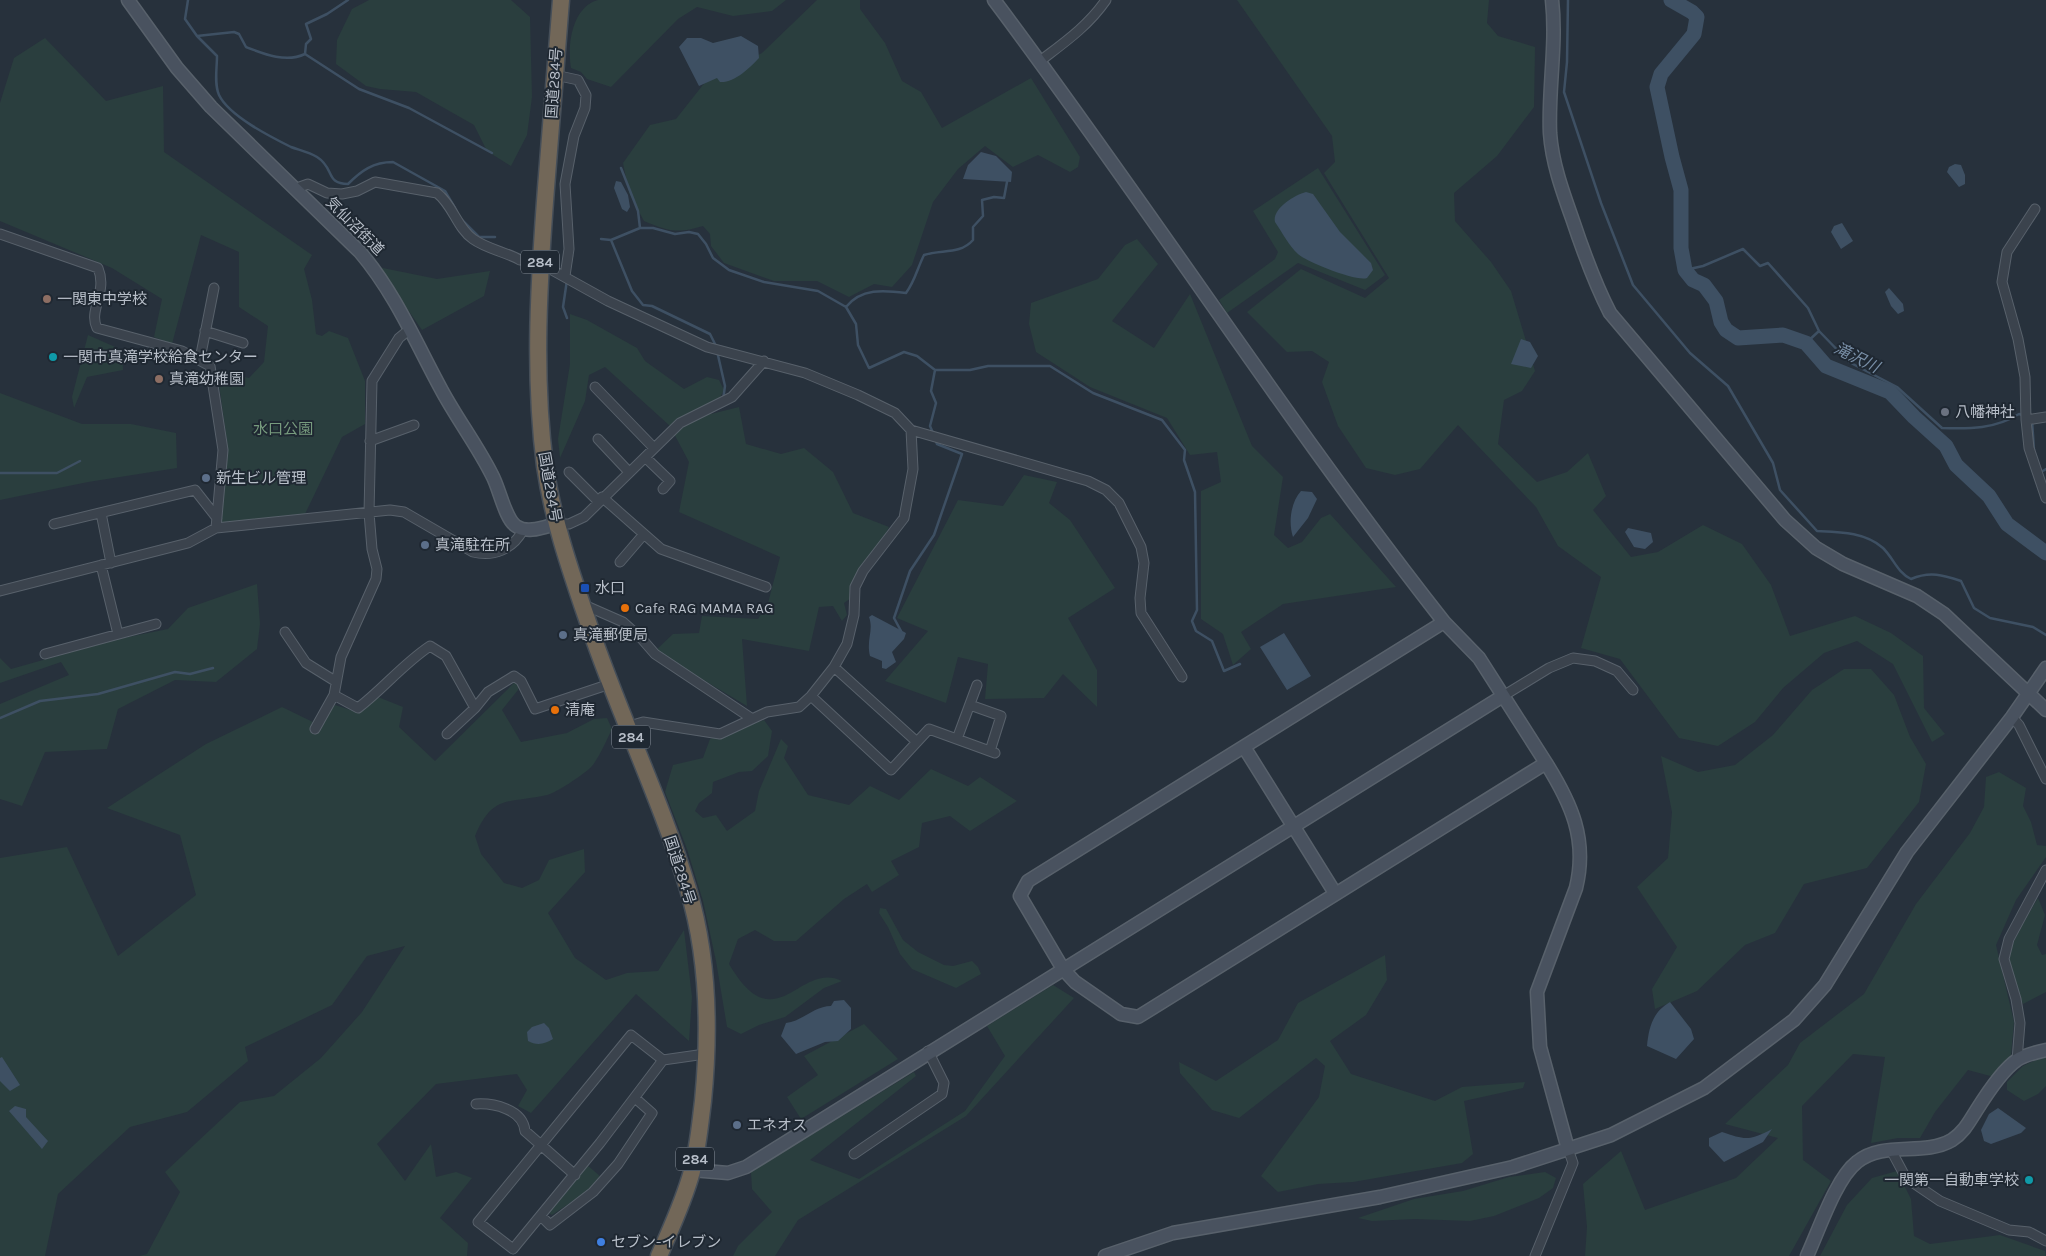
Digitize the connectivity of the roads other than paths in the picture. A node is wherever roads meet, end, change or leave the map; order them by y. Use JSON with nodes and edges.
{"nodes":[{"id":1,"x":128,"y":0,"type":"edge"},
{"id":2,"x":560,"y":0,"type":"edge"},
{"id":3,"x":994,"y":0,"type":"edge"},
{"id":4,"x":1106,"y":0,"type":"edge"},
{"id":5,"x":1552,"y":0,"type":"edge"},
{"id":6,"x":1040,"y":61,"type":"junction"},
{"id":7,"x":555,"y":75,"type":"junction"},
{"id":8,"x":294,"y":189,"type":"junction"},
{"id":9,"x":2035,"y":209,"type":"dead end"},
{"id":10,"x":0,"y":234,"type":"edge"},
{"id":11,"x":520,"y":260,"type":"tunnel mouth"},
{"id":12,"x":552,"y":270,"type":"tunnel mouth"},
{"id":13,"x":565,"y":276,"type":"junction"},
{"id":14,"x":214,"y":288,"type":"dead end"},
{"id":15,"x":410,"y":329,"type":"junction"},
{"id":16,"x":205,"y":331,"type":"junction"},
{"id":17,"x":243,"y":343,"type":"dead end"},
{"id":18,"x":200,"y":359,"type":"junction"},
{"id":19,"x":764,"y":361,"type":"junction"},
{"id":20,"x":595,"y":387,"type":"dead end"},
{"id":21,"x":2046,"y":417,"type":"edge"},
{"id":22,"x":2026,"y":420,"type":"junction"},
{"id":23,"x":414,"y":425,"type":"dead end"},
{"id":24,"x":911,"y":430,"type":"junction"},
{"id":25,"x":598,"y":438,"type":"dead end"},
{"id":26,"x":370,"y":441,"type":"junction"},
{"id":27,"x":654,"y":448,"type":"junction"},
{"id":28,"x":645,"y":456,"type":"junction"},
{"id":29,"x":569,"y":472,"type":"dead end"},
{"id":30,"x":629,"y":472,"type":"junction"},
{"id":31,"x":663,"y":489,"type":"dead end"},
{"id":32,"x":2046,"y":498,"type":"edge"},
{"id":33,"x":600,"y":499,"type":"junction"},
{"id":34,"x":101,"y":513,"type":"junction"},
{"id":35,"x":369,"y":513,"type":"junction"},
{"id":36,"x":217,"y":518,"type":"junction"},
{"id":37,"x":54,"y":524,"type":"dead end"},
{"id":38,"x":556,"y":524,"type":"junction"},
{"id":39,"x":216,"y":528,"type":"junction"},
{"id":40,"x":523,"y":530,"type":"junction"},
{"id":41,"x":644,"y":534,"type":"junction"},
{"id":42,"x":620,"y":562,"type":"dead end"},
{"id":43,"x":111,"y":563,"type":"junction"},
{"id":44,"x":101,"y":565,"type":"junction"},
{"id":45,"x":766,"y":587,"type":"dead end"},
{"id":46,"x":0,"y":591,"type":"edge"},
{"id":47,"x":582,"y":604,"type":"junction"},
{"id":48,"x":1444,"y":622,"type":"junction"},
{"id":49,"x":156,"y":624,"type":"dead end"},
{"id":50,"x":285,"y":632,"type":"dead end"},
{"id":51,"x":118,"y":634,"type":"junction"},
{"id":52,"x":45,"y":654,"type":"dead end"},
{"id":53,"x":834,"y":668,"type":"junction"},
{"id":54,"x":2046,"y":668,"type":"edge"},
{"id":55,"x":1182,"y":677,"type":"dead end"},
{"id":56,"x":335,"y":681,"type":"junction"},
{"id":57,"x":610,"y":684,"type":"junction"},
{"id":58,"x":977,"y":685,"type":"dead end"},
{"id":59,"x":1633,"y":690,"type":"dead end"},
{"id":60,"x":2028,"y":692,"type":"junction"},
{"id":61,"x":334,"y":695,"type":"junction"},
{"id":62,"x":811,"y":696,"type":"junction"},
{"id":63,"x":1503,"y":696,"type":"junction"},
{"id":64,"x":970,"y":704,"type":"junction"},
{"id":65,"x":475,"y":708,"type":"junction"},
{"id":66,"x":2046,"y":710,"type":"edge"},
{"id":67,"x":2012,"y":717,"type":"junction"},
{"id":68,"x":751,"y":718,"type":"junction"},
{"id":69,"x":626,"y":727,"type":"junction"},
{"id":70,"x":315,"y":729,"type":"dead end"},
{"id":71,"x":447,"y":734,"type":"dead end"},
{"id":72,"x":957,"y":739,"type":"junction"},
{"id":73,"x":917,"y":742,"type":"junction"},
{"id":74,"x":1244,"y":747,"type":"junction"},
{"id":75,"x":1546,"y":763,"type":"junction"},
{"id":76,"x":2046,"y":779,"type":"edge"},
{"id":77,"x":1294,"y":827,"type":"junction"},
{"id":78,"x":2046,"y":870,"type":"edge"},
{"id":79,"x":1335,"y":893,"type":"junction"},
{"id":80,"x":701,"y":950,"type":"junction"},
{"id":81,"x":1063,"y":969,"type":"junction"},
{"id":82,"x":2046,"y":1050,"type":"edge"},
{"id":83,"x":928,"y":1051,"type":"junction"},
{"id":84,"x":707,"y":1057,"type":"junction"},
{"id":85,"x":663,"y":1060,"type":"junction"},
{"id":86,"x":2018,"y":1060,"type":"junction"},
{"id":87,"x":635,"y":1098,"type":"junction"},
{"id":88,"x":476,"y":1104,"type":"dead end"},
{"id":89,"x":542,"y":1146,"type":"junction"},
{"id":90,"x":1568,"y":1148,"type":"junction"},
{"id":91,"x":1891,"y":1150,"type":"junction"},
{"id":92,"x":854,"y":1154,"type":"dead end"},
{"id":93,"x":697,"y":1171,"type":"junction"},
{"id":94,"x":575,"y":1175,"type":"junction"},
{"id":95,"x":541,"y":1216,"type":"junction"},
{"id":96,"x":2046,"y":1241,"type":"edge"},
{"id":97,"x":659,"y":1256,"type":"edge"},
{"id":98,"x":670,"y":1256,"type":"edge"},
{"id":99,"x":1105,"y":1256,"type":"edge"},
{"id":100,"x":1535,"y":1256,"type":"edge"},
{"id":101,"x":1808,"y":1256,"type":"edge"}],
"edges":[{"from":1,"to":8,"type":"street","name":"気仙沼街道"},
{"from":2,"to":7,"type":"highway","name":"国道284号","number":"284"},
{"from":3,"to":6,"type":"street"},
{"from":4,"to":6,"type":"street"},
{"from":5,"to":60,"type":"street"},
{"from":6,"to":48,"type":"street"},
{"from":7,"to":13,"type":"street"},
{"from":7,"to":38,"type":"highway","name":"国道284号","number":"284"},
{"from":8,"to":11,"type":"street"},
{"from":8,"to":15,"type":"street","name":"気仙沼街道"},
{"from":9,"to":22,"type":"street"},
{"from":10,"to":18,"type":"street"},
{"from":12,"to":13,"type":"street"},
{"from":13,"to":19,"type":"street"},
{"from":14,"to":16,"type":"street"},
{"from":15,"to":26,"type":"street"},
{"from":15,"to":40,"type":"street","name":"気仙沼街道"},
{"from":16,"to":17,"type":"street"},
{"from":16,"to":18,"type":"street"},
{"from":18,"to":36,"type":"street"},
{"from":19,"to":24,"type":"street"},
{"from":19,"to":27,"type":"street"},
{"from":20,"to":27,"type":"street"},
{"from":21,"to":22,"type":"street"},
{"from":22,"to":32,"type":"street"},
{"from":23,"to":26,"type":"street"},
{"from":24,"to":53,"type":"street"},
{"from":24,"to":55,"type":"street"},
{"from":25,"to":30,"type":"street"},
{"from":26,"to":35,"type":"street"},
{"from":27,"to":28,"type":"street"},
{"from":28,"to":30,"type":"street"},
{"from":28,"to":31,"type":"street"},
{"from":29,"to":33,"type":"street"},
{"from":30,"to":33,"type":"street"},
{"from":33,"to":38,"type":"street"},
{"from":33,"to":41,"type":"street"},
{"from":34,"to":36,"type":"street"},
{"from":34,"to":37,"type":"street"},
{"from":34,"to":43,"type":"street"},
{"from":35,"to":39,"type":"street"},
{"from":35,"to":40,"type":"street"},
{"from":35,"to":56,"type":"street"},
{"from":36,"to":39,"type":"street"},
{"from":38,"to":40,"type":"street"},
{"from":38,"to":47,"type":"highway","name":"国道284号","number":"284"},
{"from":39,"to":43,"type":"street"},
{"from":41,"to":42,"type":"street"},
{"from":41,"to":45,"type":"street"},
{"from":43,"to":44,"type":"street"},
{"from":44,"to":46,"type":"street"},
{"from":44,"to":51,"type":"street"},
{"from":47,"to":57,"type":"highway","name":"国道284号","number":"284"},
{"from":47,"to":68,"type":"street"},
{"from":48,"to":63,"type":"street"},
{"from":48,"to":74,"type":"street"},
{"from":49,"to":51,"type":"street"},
{"from":50,"to":56,"type":"street"},
{"from":51,"to":52,"type":"street"},
{"from":53,"to":62,"type":"street"},
{"from":53,"to":73,"type":"street"},
{"from":54,"to":60,"type":"street"},
{"from":56,"to":61,"type":"street"},
{"from":57,"to":65,"type":"street"},
{"from":57,"to":69,"type":"highway","name":"国道284号","number":"284"},
{"from":58,"to":64,"type":"street"},
{"from":59,"to":63,"type":"street"},
{"from":60,"to":66,"type":"street"},
{"from":60,"to":67,"type":"street"},
{"from":61,"to":65,"type":"street"},
{"from":61,"to":70,"type":"street"},
{"from":62,"to":68,"type":"street"},
{"from":62,"to":73,"type":"street"},
{"from":63,"to":75,"type":"street"},
{"from":63,"to":77,"type":"street"},
{"from":64,"to":72,"type":"street"},
{"from":64,"to":72,"type":"street"},
{"from":65,"to":71,"type":"street"},
{"from":67,"to":76,"type":"street"},
{"from":67,"to":90,"type":"street"},
{"from":68,"to":69,"type":"street"},
{"from":69,"to":80,"type":"highway","name":"国道284号","number":"284"},
{"from":72,"to":73,"type":"street"},
{"from":74,"to":77,"type":"street"},
{"from":74,"to":81,"type":"street"},
{"from":75,"to":79,"type":"street"},
{"from":75,"to":90,"type":"street"},
{"from":77,"to":79,"type":"street"},
{"from":77,"to":81,"type":"street"},
{"from":78,"to":86,"type":"street"},
{"from":79,"to":81,"type":"street"},
{"from":80,"to":84,"type":"highway","name":"国道284号","number":"284"},
{"from":80,"to":93,"type":"highway","name":"国道284号","number":"284"},
{"from":81,"to":83,"type":"street"},
{"from":82,"to":86,"type":"street"},
{"from":83,"to":92,"type":"street"},
{"from":83,"to":93,"type":"street"},
{"from":84,"to":85,"type":"street"},
{"from":84,"to":93,"type":"highway","name":"国道284号","number":"284"},
{"from":85,"to":87,"type":"street"},
{"from":85,"to":89,"type":"street"},
{"from":86,"to":91,"type":"street"},
{"from":87,"to":94,"type":"street"},
{"from":87,"to":95,"type":"street"},
{"from":88,"to":89,"type":"street"},
{"from":89,"to":94,"type":"street"},
{"from":89,"to":95,"type":"street"},
{"from":90,"to":99,"type":"street"},
{"from":90,"to":100,"type":"street"},
{"from":91,"to":96,"type":"street"},
{"from":91,"to":101,"type":"street"},
{"from":93,"to":97,"type":"highway","name":"国道284号","number":"284"},
{"from":93,"to":98,"type":"highway","name":"国道284号","number":"284"},
{"from":94,"to":95,"type":"street"}]}
